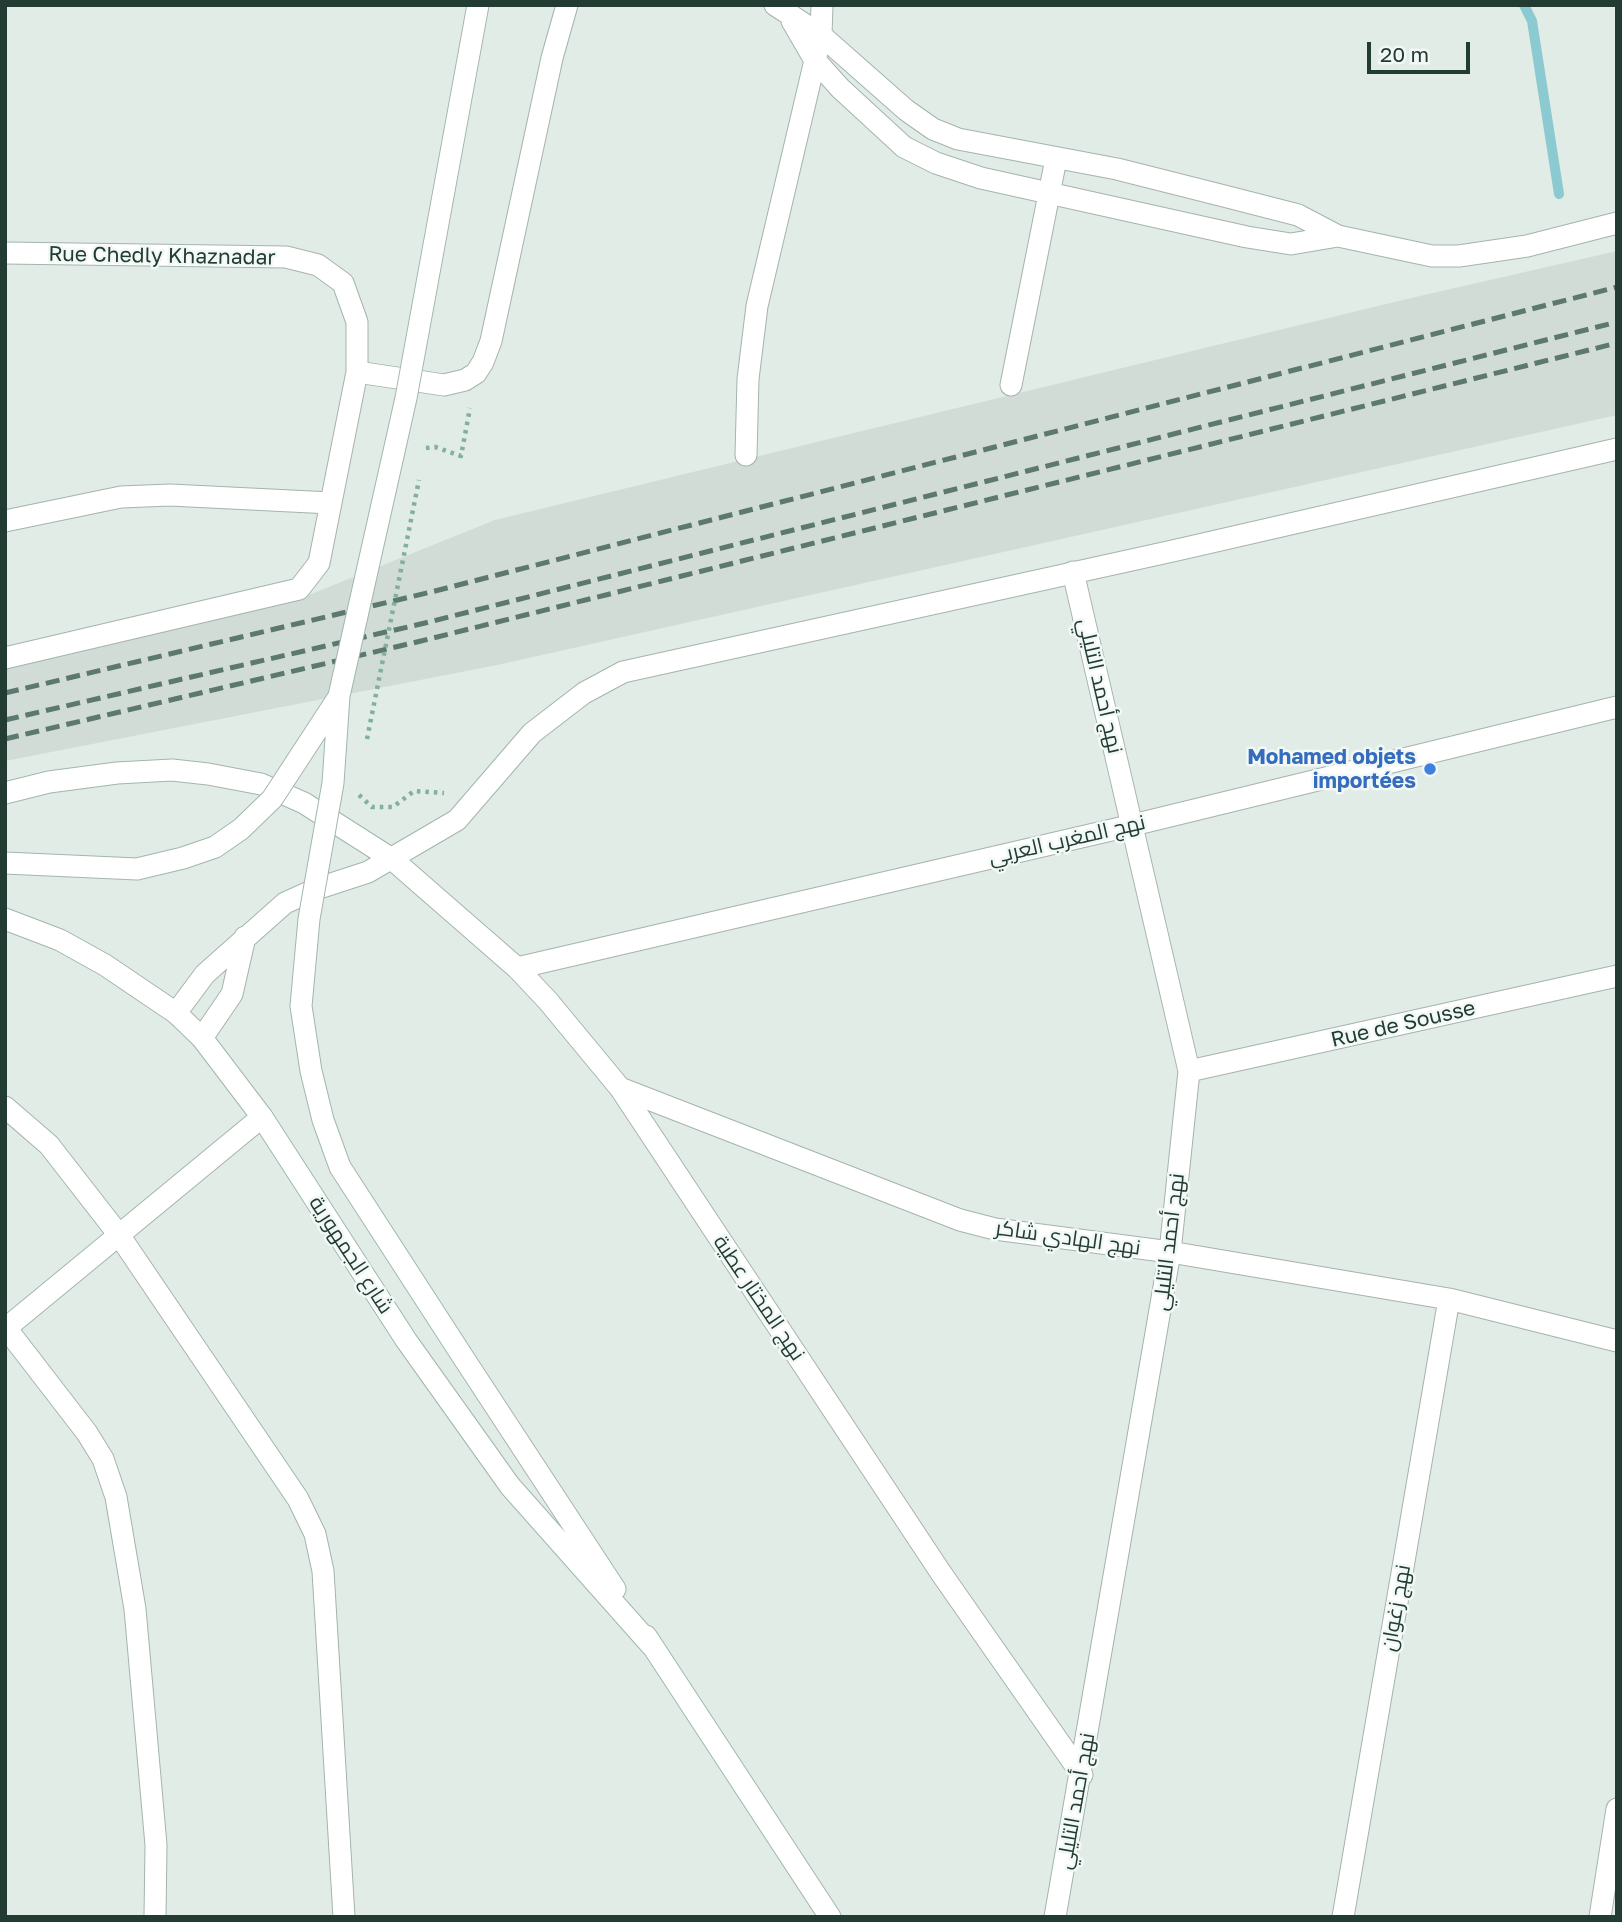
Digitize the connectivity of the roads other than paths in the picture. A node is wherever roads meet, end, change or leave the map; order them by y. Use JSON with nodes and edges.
{"nodes":[{"id":1,"x":478,"y":5,"type":"edge"},
{"id":2,"x":567,"y":5,"type":"edge"},
{"id":3,"x":822,"y":5,"type":"edge"},
{"id":4,"x":783,"y":12,"type":"edge"},
{"id":5,"x":821,"y":35,"type":"junction"},
{"id":6,"x":814,"y":58,"type":"junction"},
{"id":7,"x":1056,"y":159,"type":"junction"},
{"id":8,"x":1050,"y":193,"type":"junction"},
{"id":9,"x":1617,"y":223,"type":"edge"},
{"id":10,"x":1338,"y":236,"type":"junction"},
{"id":11,"x":5,"y":253,"type":"edge"},
{"id":12,"x":357,"y":372,"type":"junction"},
{"id":13,"x":1011,"y":386,"type":"dead end"},
{"id":14,"x":1617,"y":449,"type":"edge"},
{"id":15,"x":747,"y":455,"type":"dead end"},
{"id":16,"x":331,"y":503,"type":"junction"},
{"id":17,"x":5,"y":521,"type":"edge"},
{"id":18,"x":1073,"y":572,"type":"junction"},
{"id":19,"x":5,"y":658,"type":"edge"},
{"id":20,"x":339,"y":696,"type":"junction"},
{"id":21,"x":1617,"y":707,"type":"edge"},
{"id":22,"x":5,"y":793,"type":"edge"},
{"id":23,"x":1133,"y":825,"type":"junction"},
{"id":24,"x":392,"y":859,"type":"junction"},
{"id":25,"x":5,"y":863,"type":"edge"},
{"id":26,"x":5,"y":919,"type":"edge"},
{"id":27,"x":245,"y":937,"type":"junction"},
{"id":28,"x":517,"y":968,"type":"junction"},
{"id":29,"x":1617,"y":976,"type":"edge"},
{"id":30,"x":176,"y":1013,"type":"junction"},
{"id":31,"x":202,"y":1038,"type":"junction"},
{"id":32,"x":1189,"y":1072,"type":"junction"},
{"id":33,"x":620,"y":1088,"type":"junction"},
{"id":34,"x":5,"y":1107,"type":"edge"},
{"id":35,"x":262,"y":1117,"type":"junction"},
{"id":36,"x":119,"y":1236,"type":"junction"},
{"id":37,"x":1170,"y":1252,"type":"junction"},
{"id":38,"x":1449,"y":1299,"type":"junction"},
{"id":39,"x":5,"y":1329,"type":"edge"},
{"id":40,"x":1617,"y":1341,"type":"edge"},
{"id":41,"x":652,"y":1646,"type":"junction"},
{"id":42,"x":1082,"y":1775,"type":"junction"},
{"id":43,"x":1617,"y":1809,"type":"edge"},
{"id":44,"x":155,"y":1917,"type":"edge"},
{"id":45,"x":344,"y":1917,"type":"edge"},
{"id":46,"x":830,"y":1917,"type":"edge"},
{"id":47,"x":1055,"y":1917,"type":"edge"},
{"id":48,"x":1343,"y":1917,"type":"edge"},
{"id":49,"x":1600,"y":1917,"type":"edge"}],
"edges":[{"from":1,"to":20,"type":"street","bridge":true},
{"from":2,"to":12,"type":"street"},
{"from":3,"to":5,"type":"street"},
{"from":4,"to":5,"type":"street"},
{"from":4,"to":6,"type":"street"},
{"from":5,"to":6,"type":"street"},
{"from":5,"to":7,"type":"street"},
{"from":6,"to":8,"type":"street"},
{"from":6,"to":15,"type":"street"},
{"from":7,"to":8,"type":"street"},
{"from":7,"to":10,"type":"street"},
{"from":8,"to":10,"type":"street"},
{"from":8,"to":13,"type":"street"},
{"from":9,"to":10,"type":"street"},
{"from":11,"to":12,"type":"street","name":"Rue Chedly Khaznadar"},
{"from":12,"to":16,"type":"street"},
{"from":14,"to":18,"type":"street"},
{"from":16,"to":17,"type":"street"},
{"from":16,"to":19,"type":"street"},
{"from":18,"to":23,"type":"street","name":"نهج أحمد التليلي"},
{"from":18,"to":24,"type":"street"},
{"from":20,"to":25,"type":"street","bridge":true},
{"from":20,"to":41,"type":"street","bridge":true},
{"from":21,"to":23,"type":"street","name":"نهج المغرب العربي"},
{"from":22,"to":24,"type":"street","name":"نهج المختار عطية"},
{"from":23,"to":28,"type":"street","name":"نهج المغرب العربي"},
{"from":23,"to":32,"type":"street","name":"نهج أحمد التليلي"},
{"from":24,"to":27,"type":"street"},
{"from":24,"to":28,"type":"street","name":"نهج المختار عطية"},
{"from":26,"to":30,"type":"street","name":"شارع الجمهورية"},
{"from":27,"to":30,"type":"street"},
{"from":27,"to":31,"type":"street"},
{"from":28,"to":33,"type":"street","name":"نهج المختار عطية"},
{"from":29,"to":32,"type":"street","name":"Rue de Sousse"},
{"from":30,"to":31,"type":"street","name":"شارع الجمهورية"},
{"from":31,"to":35,"type":"street","name":"شارع الجمهورية"},
{"from":32,"to":37,"type":"street","name":"نهج أحمد التليلي"},
{"from":33,"to":37,"type":"street","name":"نهج الهادي شاكر"},
{"from":33,"to":42,"type":"street","name":"نهج المختار عطية"},
{"from":34,"to":36,"type":"street"},
{"from":35,"to":36,"type":"street"},
{"from":35,"to":41,"type":"street","name":"شارع الجمهورية"},
{"from":36,"to":39,"type":"street"},
{"from":36,"to":45,"type":"street"},
{"from":37,"to":38,"type":"street","name":"نهج الهادي شاكر"},
{"from":37,"to":42,"type":"street","name":"نهج أحمد التليلي"},
{"from":38,"to":40,"type":"street","name":"نهج الهادي شاكر"},
{"from":38,"to":48,"type":"street","name":"نهج زغوان"},
{"from":39,"to":44,"type":"street"},
{"from":41,"to":46,"type":"street"},
{"from":42,"to":47,"type":"street","name":"نهج أحمد التليلي"},
{"from":43,"to":49,"type":"street"}]}
